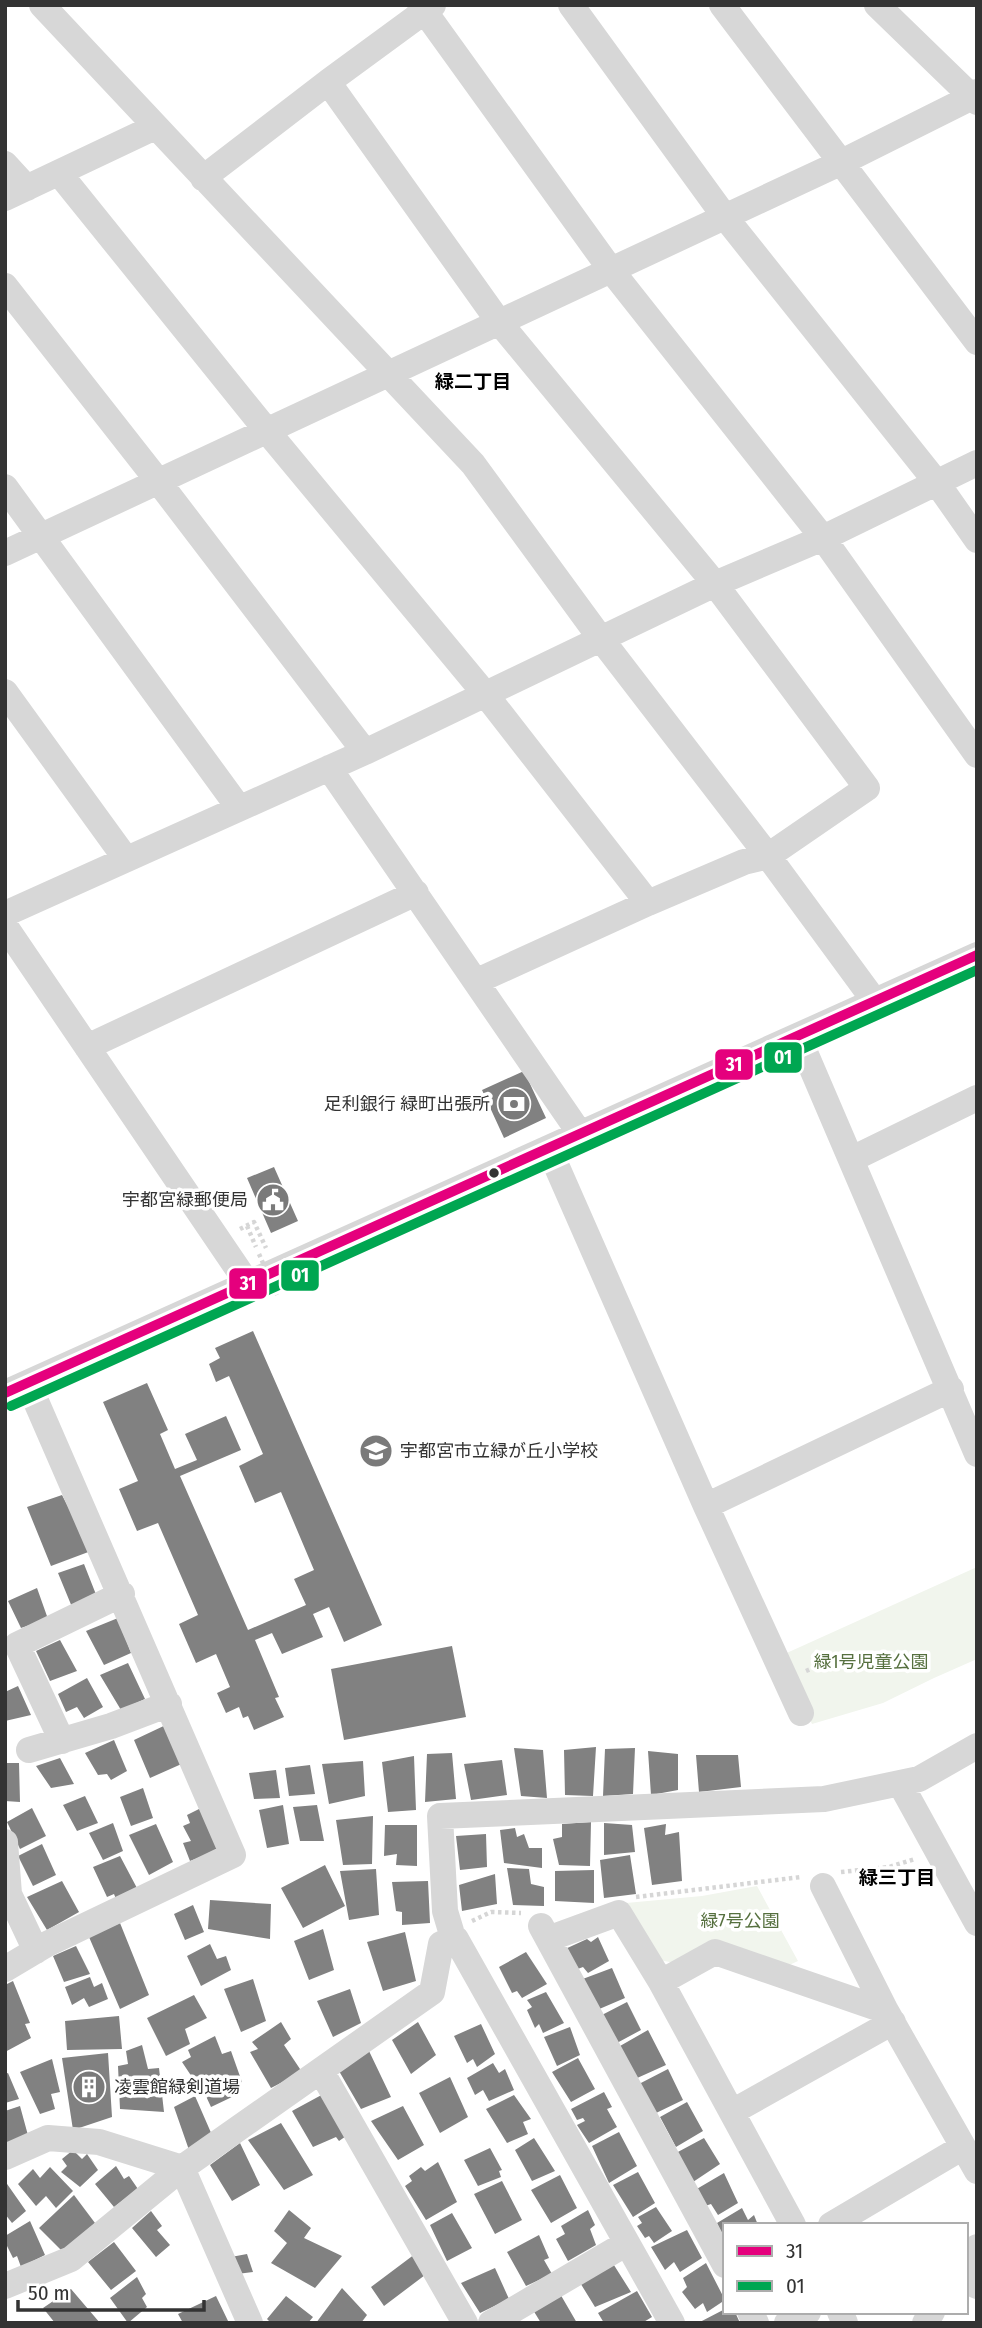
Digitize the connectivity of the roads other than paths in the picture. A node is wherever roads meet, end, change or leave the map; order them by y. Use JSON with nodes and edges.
{"nodes":[{"id":1,"x":42,"y":5,"type":"edge"},
{"id":2,"x":571,"y":5,"type":"edge"},
{"id":3,"x":722,"y":5,"type":"edge"},
{"id":4,"x":877,"y":5,"type":"edge"},
{"id":5,"x":426,"y":7,"type":"edge"},
{"id":6,"x":328,"y":82,"type":"junction"},
{"id":7,"x":975,"y":97,"type":"edge"},
{"id":8,"x":155,"y":127,"type":"junction"},
{"id":9,"x":840,"y":163,"type":"junction"},
{"id":10,"x":5,"y":164,"type":"edge"},
{"id":11,"x":59,"y":173,"type":"junction"},
{"id":12,"x":203,"y":178,"type":"junction"},
{"id":13,"x":16,"y":193,"type":"edge"},
{"id":14,"x":725,"y":217,"type":"junction"},
{"id":15,"x":611,"y":270,"type":"junction"},
{"id":16,"x":5,"y":286,"type":"edge"},
{"id":17,"x":499,"y":322,"type":"junction"},
{"id":18,"x":977,"y":342,"type":"edge"},
{"id":19,"x":387,"y":374,"type":"junction"},
{"id":20,"x":267,"y":431,"type":"junction"},
{"id":21,"x":977,"y":464,"type":"edge"},
{"id":22,"x":158,"y":481,"type":"junction"},
{"id":23,"x":937,"y":483,"type":"junction"},
{"id":24,"x":5,"y":487,"type":"edge"},
{"id":25,"x":42,"y":536,"type":"junction"},
{"id":26,"x":823,"y":538,"type":"junction"},
{"id":27,"x":977,"y":541,"type":"edge"},
{"id":28,"x":5,"y":553,"type":"edge"},
{"id":29,"x":715,"y":584,"type":"junction"},
{"id":30,"x":601,"y":639,"type":"junction"},
{"id":31,"x":5,"y":692,"type":"edge"},
{"id":32,"x":486,"y":695,"type":"junction"},
{"id":33,"x":365,"y":751,"type":"junction"},
{"id":34,"x":977,"y":755,"type":"edge"},
{"id":35,"x":329,"y":768,"type":"junction"},
{"id":36,"x":239,"y":808,"type":"junction"},
{"id":37,"x":768,"y":856,"type":"junction"},
{"id":38,"x":126,"y":859,"type":"junction"},
{"id":39,"x":416,"y":893,"type":"junction"},
{"id":40,"x":648,"y":903,"type":"junction"},
{"id":41,"x":5,"y":914,"type":"edge"},
{"id":42,"x":5,"y":926,"type":"edge"},
{"id":43,"x":977,"y":956,"type":"edge"},
{"id":44,"x":477,"y":981,"type":"junction"},
{"id":45,"x":876,"y":1003,"type":"junction"},
{"id":46,"x":798,"y":1036,"type":"junction"},
{"id":47,"x":87,"y":1047,"type":"junction"},
{"id":48,"x":977,"y":1098,"type":"edge"},
{"id":49,"x":580,"y":1135,"type":"junction"},
{"id":50,"x":549,"y":1149,"type":"junction"},
{"id":51,"x":852,"y":1159,"type":"junction"},
{"id":52,"x":248,"y":1284,"type":"junction"},
{"id":53,"x":17,"y":1388,"type":"edge"},
{"id":54,"x":951,"y":1389,"type":"junction"},
{"id":55,"x":977,"y":1454,"type":"edge"},
{"id":56,"x":706,"y":1506,"type":"junction"},
{"id":57,"x":122,"y":1594,"type":"junction"},
{"id":58,"x":169,"y":1704,"type":"junction"},
{"id":59,"x":801,"y":1713,"type":"dead end"},
{"id":60,"x":62,"y":1741,"type":"junction"},
{"id":61,"x":977,"y":1746,"type":"edge"},
{"id":62,"x":29,"y":1750,"type":"dead end"},
{"id":63,"x":900,"y":1783,"type":"junction"},
{"id":64,"x":5,"y":1842,"type":"edge"},
{"id":65,"x":821,"y":1878,"type":"road end"},
{"id":66,"x":977,"y":1923,"type":"edge"},
{"id":67,"x":450,"y":1938,"type":"junction"},
{"id":68,"x":36,"y":1951,"type":"junction"},
{"id":69,"x":5,"y":1969,"type":"edge"},
{"id":70,"x":661,"y":1982,"type":"junction"},
{"id":71,"x":889,"y":2017,"type":"junction"},
{"id":72,"x":321,"y":2071,"type":"junction"},
{"id":73,"x":732,"y":2112,"type":"junction"},
{"id":74,"x":963,"y":2147,"type":"junction"},
{"id":75,"x":5,"y":2157,"type":"edge"},
{"id":76,"x":182,"y":2168,"type":"junction"},
{"id":77,"x":977,"y":2171,"type":"edge"},
{"id":78,"x":792,"y":2223,"type":"edge"},
{"id":79,"x":834,"y":2223,"type":"edge"},
{"id":80,"x":627,"y":2243,"type":"junction"},
{"id":81,"x":723,"y":2261,"type":"edge"},
{"id":82,"x":5,"y":2286,"type":"edge"},
{"id":83,"x":804,"y":2314,"type":"edge"},
{"id":84,"x":250,"y":2323,"type":"edge"},
{"id":85,"x":465,"y":2323,"type":"edge"},
{"id":86,"x":491,"y":2323,"type":"edge"},
{"id":87,"x":672,"y":2323,"type":"edge"},
{"id":88,"x":787,"y":2323,"type":"edge"}],
"edges":[{"from":1,"to":8,"type":"street"},
{"from":2,"to":14,"type":"street"},
{"from":3,"to":9,"type":"street"},
{"from":4,"to":7,"type":"street"},
{"from":5,"to":6,"type":"street"},
{"from":5,"to":15,"type":"street"},
{"from":6,"to":12,"type":"street"},
{"from":6,"to":17,"type":"street"},
{"from":7,"to":9,"type":"street"},
{"from":8,"to":11,"type":"street"},
{"from":8,"to":12,"type":"street"},
{"from":9,"to":14,"type":"street"},
{"from":9,"to":18,"type":"street"},
{"from":10,"to":13,"type":"street"},
{"from":11,"to":13,"type":"street"},
{"from":11,"to":20,"type":"street"},
{"from":12,"to":19,"type":"street"},
{"from":14,"to":15,"type":"street"},
{"from":14,"to":23,"type":"street"},
{"from":15,"to":17,"type":"street"},
{"from":15,"to":26,"type":"street"},
{"from":16,"to":22,"type":"street"},
{"from":17,"to":19,"type":"street"},
{"from":17,"to":29,"type":"street"},
{"from":19,"to":20,"type":"street"},
{"from":19,"to":30,"type":"street"},
{"from":20,"to":22,"type":"street"},
{"from":20,"to":32,"type":"street"},
{"from":21,"to":23,"type":"street"},
{"from":22,"to":25,"type":"street"},
{"from":22,"to":33,"type":"street"},
{"from":23,"to":26,"type":"street"},
{"from":23,"to":27,"type":"street"},
{"from":24,"to":25,"type":"street"},
{"from":25,"to":28,"type":"street"},
{"from":25,"to":36,"type":"street"},
{"from":26,"to":29,"type":"street"},
{"from":26,"to":34,"type":"street"},
{"from":29,"to":30,"type":"street"},
{"from":29,"to":37,"type":"street"},
{"from":30,"to":32,"type":"street"},
{"from":30,"to":37,"type":"street"},
{"from":31,"to":38,"type":"street"},
{"from":32,"to":33,"type":"street"},
{"from":32,"to":40,"type":"street"},
{"from":33,"to":35,"type":"street"},
{"from":35,"to":36,"type":"street"},
{"from":35,"to":39,"type":"street"},
{"from":36,"to":38,"type":"street"},
{"from":37,"to":40,"type":"street"},
{"from":37,"to":45,"type":"street"},
{"from":38,"to":41,"type":"street"},
{"from":39,"to":44,"type":"street"},
{"from":39,"to":47,"type":"street"},
{"from":40,"to":44,"type":"street"},
{"from":42,"to":47,"type":"street"},
{"from":43,"to":45,"type":"street"},
{"from":44,"to":49,"type":"street"},
{"from":45,"to":46,"type":"street"},
{"from":46,"to":49,"type":"street"},
{"from":46,"to":51,"type":"street"},
{"from":47,"to":52,"type":"street"},
{"from":48,"to":51,"type":"street"},
{"from":49,"to":50,"type":"street"},
{"from":50,"to":52,"type":"street"},
{"from":50,"to":56,"type":"street"},
{"from":51,"to":54,"type":"street"},
{"from":52,"to":53,"type":"street"},
{"from":53,"to":57,"type":"street"},
{"from":54,"to":55,"type":"street"},
{"from":54,"to":56,"type":"street"},
{"from":56,"to":59,"type":"street"},
{"from":57,"to":58,"type":"street"},
{"from":57,"to":60,"type":"street"},
{"from":58,"to":60,"type":"street"},
{"from":58,"to":68,"type":"street"},
{"from":60,"to":62,"type":"street"},
{"from":61,"to":63,"type":"street"},
{"from":63,"to":66,"type":"street"},
{"from":63,"to":67,"type":"street"},
{"from":64,"to":68,"type":"street"},
{"from":65,"to":71,"type":"street"},
{"from":67,"to":72,"type":"street"},
{"from":67,"to":80,"type":"street"},
{"from":68,"to":69,"type":"street"},
{"from":70,"to":71,"type":"street"},
{"from":70,"to":73,"type":"street"},
{"from":70,"to":81,"type":"street"},
{"from":71,"to":73,"type":"street"},
{"from":71,"to":74,"type":"street"},
{"from":72,"to":76,"type":"street"},
{"from":72,"to":85,"type":"street"},
{"from":73,"to":78,"type":"street"},
{"from":74,"to":77,"type":"street"},
{"from":74,"to":79,"type":"street"},
{"from":75,"to":76,"type":"street"},
{"from":76,"to":82,"type":"street"},
{"from":76,"to":84,"type":"street"},
{"from":80,"to":86,"type":"street"},
{"from":80,"to":87,"type":"street"},
{"from":83,"to":88,"type":"street"}]}
